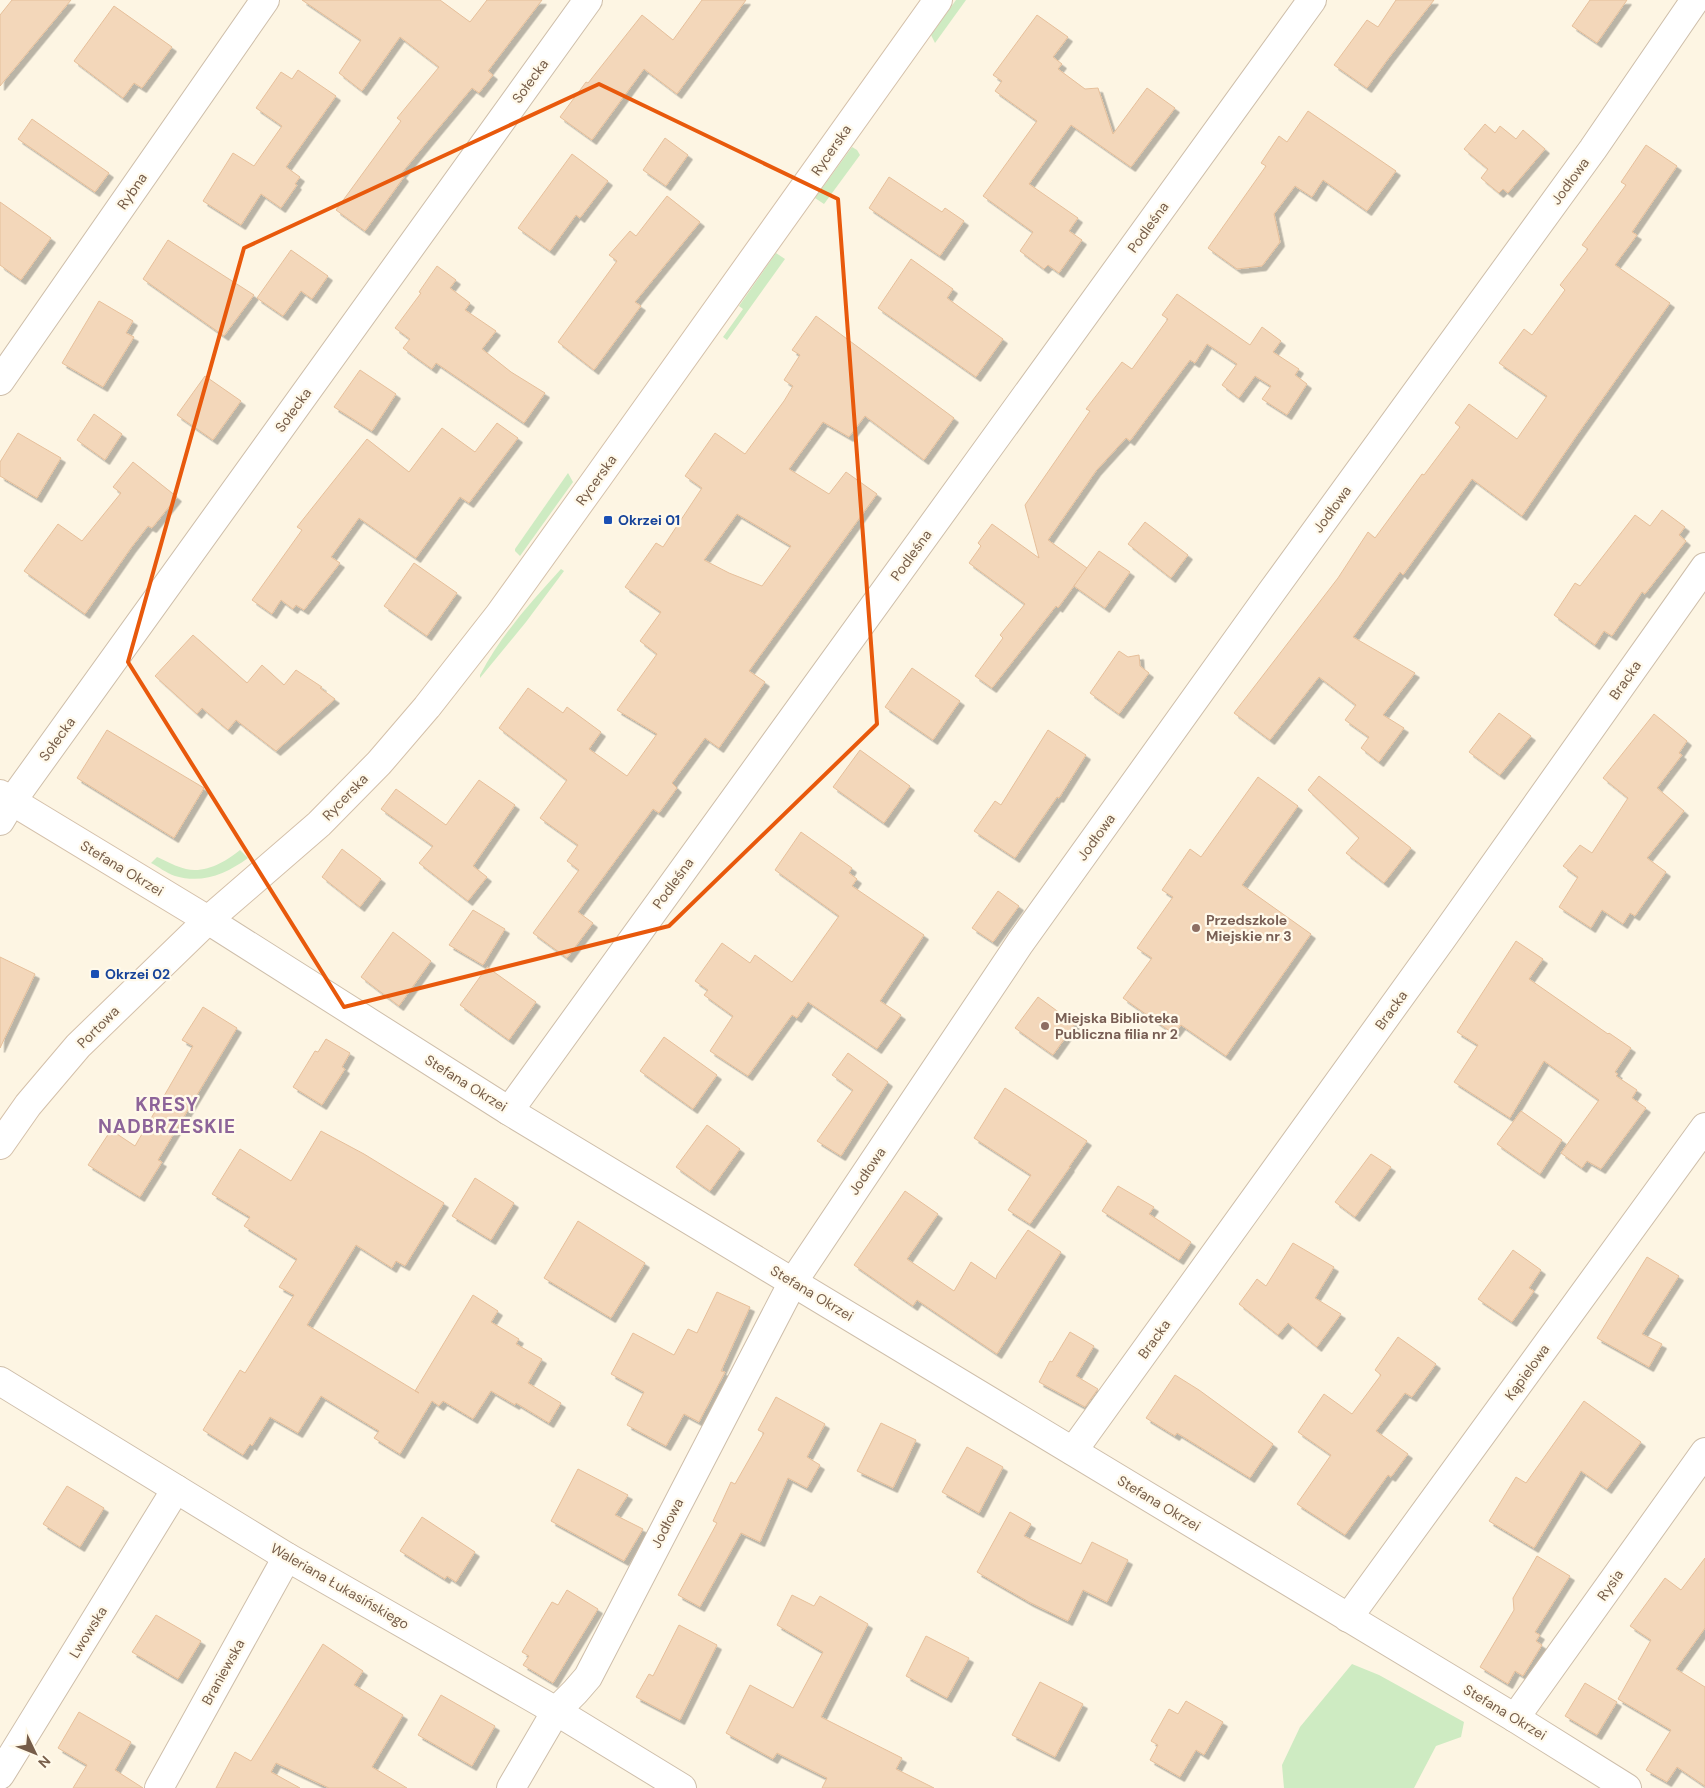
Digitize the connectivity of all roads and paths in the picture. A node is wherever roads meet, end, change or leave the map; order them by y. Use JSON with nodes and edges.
{"nodes":[{"id":1,"x":265,"y":0,"type":"edge"},
{"id":2,"x":588,"y":0,"type":"edge"},
{"id":3,"x":938,"y":0,"type":"edge"},
{"id":4,"x":1312,"y":0,"type":"edge"},
{"id":5,"x":1696,"y":0,"type":"edge"},
{"id":6,"x":0,"y":382,"type":"edge"},
{"id":7,"x":1705,"y":567,"type":"edge"},
{"id":8,"x":4,"y":805,"type":"edge"},
{"id":9,"x":208,"y":920,"type":"junction"},
{"id":10,"x":509,"y":1110,"type":"junction"},
{"id":11,"x":1705,"y":1127,"type":"edge"},
{"id":12,"x":0,"y":1146,"type":"edge"},
{"id":13,"x":792,"y":1282,"type":"junction"},
{"id":14,"x":0,"y":1381,"type":"edge"},
{"id":15,"x":1073,"y":1451,"type":"junction"},
{"id":16,"x":1705,"y":1452,"type":"edge"},
{"id":17,"x":176,"y":1489,"type":"junction"},
{"id":18,"x":287,"y":1557,"type":"junction"},
{"id":19,"x":1348,"y":1618,"type":"junction"},
{"id":20,"x":556,"y":1711,"type":"junction"},
{"id":21,"x":1515,"y":1718,"type":"junction"},
{"id":22,"x":0,"y":1775,"type":"edge"},
{"id":23,"x":159,"y":1788,"type":"edge"},
{"id":24,"x":511,"y":1788,"type":"edge"},
{"id":25,"x":682,"y":1788,"type":"edge"},
{"id":26,"x":1627,"y":1788,"type":"edge"}],
"edges":[{"from":1,"to":6,"type":"street","name":"Rybna"},
{"from":2,"to":8,"type":"street","name":"Sołecka"},
{"from":3,"to":9,"type":"street","name":"Rycerska"},
{"from":4,"to":10,"type":"street","name":"Podleśna"},
{"from":5,"to":13,"type":"street","name":"Jodłowa"},
{"from":7,"to":15,"type":"street","name":"Bracka"},
{"from":8,"to":9,"type":"street","name":"Stefana Okrzei"},
{"from":9,"to":10,"type":"street","name":"Stefana Okrzei"},
{"from":9,"to":12,"type":"street","name":"Portowa"},
{"from":10,"to":13,"type":"street","name":"Stefana Okrzei"},
{"from":11,"to":19,"type":"street","name":"Kąpielowa"},
{"from":13,"to":15,"type":"street","name":"Stefana Okrzei"},
{"from":13,"to":20,"type":"street","name":"Jodłowa"},
{"from":14,"to":17,"type":"street","name":"Waleriana Łukasińskiego"},
{"from":15,"to":19,"type":"street","name":"Stefana Okrzei"},
{"from":16,"to":21,"type":"street","name":"Rysia"},
{"from":17,"to":18,"type":"street","name":"Waleriana Łukasińskiego"},
{"from":17,"to":22,"type":"street","name":"Lwowska"},
{"from":18,"to":20,"type":"street","name":"Waleriana Łukasińskiego"},
{"from":18,"to":23,"type":"street","name":"Braniewska"},
{"from":19,"to":21,"type":"street","name":"Stefana Okrzei"},
{"from":20,"to":24,"type":"street","name":"Jodłowa"},
{"from":20,"to":25,"type":"street","name":"Waleriana Łukasińskiego"},
{"from":21,"to":26,"type":"street","name":"Stefana Okrzei"}]}
